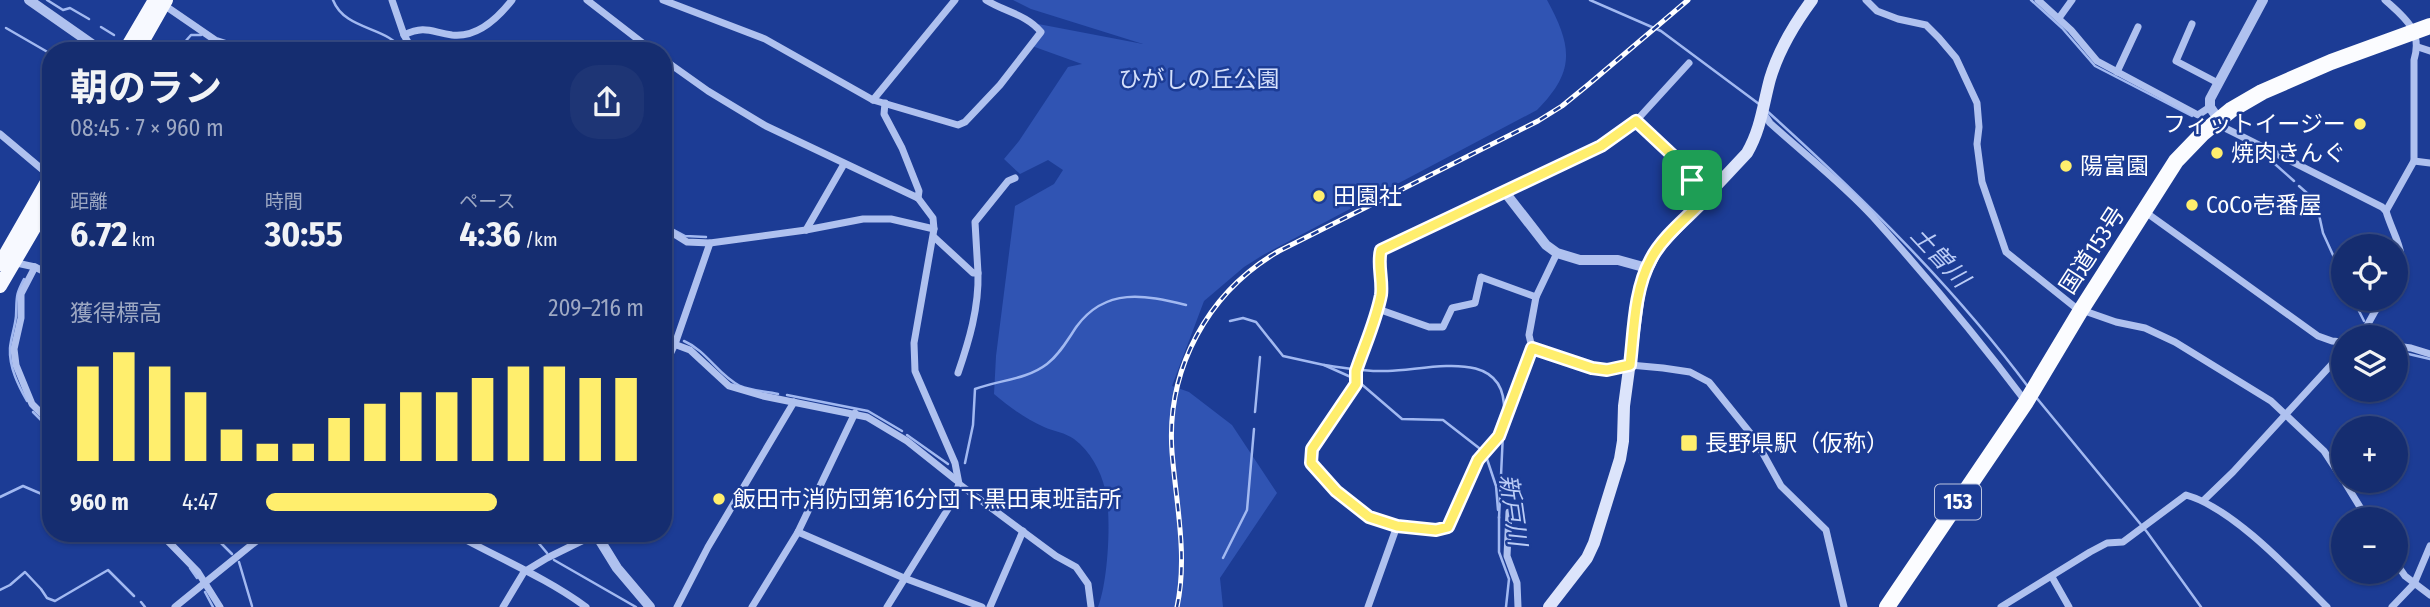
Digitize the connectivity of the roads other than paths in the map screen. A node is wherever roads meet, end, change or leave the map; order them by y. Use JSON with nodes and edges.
{"nodes":[{"id":1,"x":29,"y":0,"type":"edge"},
{"id":2,"x":392,"y":0,"type":"edge"},
{"id":3,"x":512,"y":0,"type":"edge"},
{"id":4,"x":587,"y":0,"type":"edge"},
{"id":5,"x":663,"y":0,"type":"edge"},
{"id":6,"x":956,"y":0,"type":"edge"},
{"id":7,"x":986,"y":0,"type":"edge"},
{"id":8,"x":1866,"y":0,"type":"edge"},
{"id":9,"x":2038,"y":0,"type":"edge"},
{"id":10,"x":2072,"y":0,"type":"edge"},
{"id":11,"x":2263,"y":0,"type":"edge"},
{"id":12,"x":2385,"y":0,"type":"edge"},
{"id":13,"x":1809,"y":1,"type":"edge"},
{"id":14,"x":161,"y":2,"type":"edge"},
{"id":15,"x":2059,"y":18,"type":"junction"},
{"id":16,"x":2192,"y":24,"type":"dead end"},
{"id":17,"x":2430,"y":26,"type":"edge"},
{"id":18,"x":2138,"y":27,"type":"dead end"},
{"id":19,"x":404,"y":35,"type":"junction"},
{"id":20,"x":2416,"y":40,"type":"junction"},
{"id":21,"x":89,"y":42,"type":"edge"},
{"id":22,"x":132,"y":42,"type":"edge"},
{"id":23,"x":141,"y":42,"type":"edge"},
{"id":24,"x":221,"y":42,"type":"edge"},
{"id":25,"x":408,"y":42,"type":"edge"},
{"id":26,"x":641,"y":42,"type":"edge"},
{"id":27,"x":2430,"y":51,"type":"edge"},
{"id":28,"x":1689,"y":63,"type":"dead end"},
{"id":29,"x":672,"y":66,"type":"edge"},
{"id":30,"x":2117,"y":72,"type":"junction"},
{"id":31,"x":2218,"y":83,"type":"junction"},
{"id":32,"x":873,"y":100,"type":"junction"},
{"id":33,"x":885,"y":103,"type":"junction"},
{"id":34,"x":1764,"y":108,"type":"junction"},
{"id":35,"x":2214,"y":113,"type":"junction"},
{"id":36,"x":1636,"y":121,"type":"junction"},
{"id":37,"x":0,"y":134,"type":"edge"},
{"id":38,"x":2414,"y":161,"type":"junction"},
{"id":39,"x":2430,"y":163,"type":"edge"},
{"id":40,"x":844,"y":164,"type":"junction"},
{"id":41,"x":42,"y":168,"type":"edge"},
{"id":42,"x":1015,"y":178,"type":"dead end"},
{"id":43,"x":42,"y":190,"type":"edge"},
{"id":44,"x":1504,"y":191,"type":"junction"},
{"id":45,"x":918,"y":198,"type":"junction"},
{"id":46,"x":1705,"y":199,"type":"junction"},
{"id":47,"x":2144,"y":211,"type":"junction"},
{"id":48,"x":2386,"y":211,"type":"junction"},
{"id":49,"x":42,"y":212,"type":"edge"},
{"id":50,"x":806,"y":230,"type":"junction"},
{"id":51,"x":672,"y":233,"type":"edge"},
{"id":52,"x":934,"y":233,"type":"junction"},
{"id":53,"x":2395,"y":234,"type":"edge"},
{"id":54,"x":710,"y":243,"type":"junction"},
{"id":55,"x":1556,"y":253,"type":"junction"},
{"id":56,"x":4,"y":261,"type":"edge"},
{"id":57,"x":35,"y":267,"type":"junction"},
{"id":58,"x":1647,"y":268,"type":"junction"},
{"id":59,"x":42,"y":270,"type":"edge"},
{"id":60,"x":978,"y":273,"type":"junction"},
{"id":61,"x":0,"y":286,"type":"edge"},
{"id":62,"x":1536,"y":297,"type":"junction"},
{"id":63,"x":1377,"y":309,"type":"junction"},
{"id":64,"x":2081,"y":310,"type":"junction"},
{"id":65,"x":2331,"y":341,"type":"edge"},
{"id":66,"x":672,"y":343,"type":"edge"},
{"id":67,"x":675,"y":344,"type":"junction"},
{"id":68,"x":1532,"y":348,"type":"junction"},
{"id":69,"x":2408,"y":348,"type":"edge"},
{"id":70,"x":672,"y":350,"type":"edge"},
{"id":71,"x":2430,"y":354,"type":"edge"},
{"id":72,"x":1630,"y":365,"type":"junction"},
{"id":73,"x":2331,"y":365,"type":"edge"},
{"id":74,"x":958,"y":373,"type":"dead end"},
{"id":75,"x":2030,"y":396,"type":"junction"},
{"id":76,"x":794,"y":402,"type":"junction"},
{"id":77,"x":855,"y":413,"type":"junction"},
{"id":78,"x":2286,"y":413,"type":"junction"},
{"id":79,"x":42,"y":414,"type":"edge"},
{"id":80,"x":2331,"y":462,"type":"edge"},
{"id":81,"x":958,"y":482,"type":"junction"},
{"id":82,"x":2204,"y":500,"type":"junction"},
{"id":83,"x":1509,"y":512,"type":"dead end"},
{"id":84,"x":1397,"y":526,"type":"junction"},
{"id":85,"x":1023,"y":531,"type":"junction"},
{"id":86,"x":798,"y":532,"type":"junction"},
{"id":87,"x":169,"y":542,"type":"edge"},
{"id":88,"x":255,"y":542,"type":"edge"},
{"id":89,"x":470,"y":542,"type":"edge"},
{"id":90,"x":580,"y":542,"type":"edge"},
{"id":91,"x":601,"y":542,"type":"edge"},
{"id":92,"x":2430,"y":546,"type":"edge"},
{"id":93,"x":524,"y":572,"type":"junction"},
{"id":94,"x":2052,"y":577,"type":"junction"},
{"id":95,"x":2408,"y":577,"type":"edge"},
{"id":96,"x":904,"y":578,"type":"junction"},
{"id":97,"x":204,"y":582,"type":"junction"},
{"id":98,"x":2414,"y":584,"type":"junction"},
{"id":99,"x":2430,"y":595,"type":"edge"},
{"id":100,"x":175,"y":607,"type":"edge"},
{"id":101,"x":220,"y":607,"type":"edge"},
{"id":102,"x":503,"y":607,"type":"edge"},
{"id":103,"x":586,"y":607,"type":"edge"},
{"id":104,"x":650,"y":607,"type":"edge"},
{"id":105,"x":677,"y":607,"type":"edge"},
{"id":106,"x":752,"y":607,"type":"edge"},
{"id":107,"x":887,"y":607,"type":"edge"},
{"id":108,"x":982,"y":607,"type":"edge"},
{"id":109,"x":990,"y":607,"type":"edge"},
{"id":110,"x":1090,"y":607,"type":"edge"},
{"id":111,"x":1368,"y":607,"type":"edge"},
{"id":112,"x":1518,"y":607,"type":"edge"},
{"id":113,"x":1549,"y":607,"type":"edge"},
{"id":114,"x":1844,"y":607,"type":"edge"},
{"id":115,"x":1887,"y":607,"type":"edge"},
{"id":116,"x":2001,"y":607,"type":"edge"},
{"id":117,"x":2069,"y":607,"type":"edge"},
{"id":118,"x":2327,"y":607,"type":"edge"},
{"id":119,"x":2392,"y":607,"type":"edge"}],
"edges":[{"from":1,"to":21,"type":"street"},
{"from":2,"to":19,"type":"street"},
{"from":3,"to":19,"type":"street"},
{"from":4,"to":26,"type":"street"},
{"from":5,"to":32,"type":"street"},
{"from":6,"to":32,"type":"street"},
{"from":7,"to":33,"type":"street"},
{"from":8,"to":64,"type":"street"},
{"from":9,"to":15,"type":"street"},
{"from":10,"to":15,"type":"street"},
{"from":11,"to":31,"type":"street"},
{"from":12,"to":20,"type":"street"},
{"from":13,"to":34,"type":"main road"},
{"from":14,"to":22,"type":"main road"},
{"from":14,"to":23,"type":"main road"},
{"from":14,"to":24,"type":"street"},
{"from":15,"to":30,"type":"street"},
{"from":16,"to":31,"type":"street"},
{"from":17,"to":20,"type":"highway","name":"国道153号","number":"153"},
{"from":18,"to":30,"type":"street"},
{"from":19,"to":25,"type":"street"},
{"from":20,"to":27,"type":"street"},
{"from":20,"to":35,"type":"highway","name":"国道153号","number":"153"},
{"from":20,"to":38,"type":"street"},
{"from":28,"to":36,"type":"street"},
{"from":29,"to":40,"type":"street"},
{"from":30,"to":35,"type":"street"},
{"from":31,"to":35,"type":"street"},
{"from":32,"to":33,"type":"street"},
{"from":33,"to":45,"type":"street"},
{"from":34,"to":46,"type":"main road"},
{"from":34,"to":75,"type":"street"},
{"from":35,"to":47,"type":"highway","name":"国道153号","number":"153"},
{"from":35,"to":48,"type":"street"},
{"from":36,"to":44,"type":"street"},
{"from":36,"to":46,"type":"street"},
{"from":37,"to":41,"type":"street"},
{"from":38,"to":39,"type":"street"},
{"from":38,"to":48,"type":"street"},
{"from":40,"to":45,"type":"street"},
{"from":40,"to":50,"type":"street"},
{"from":42,"to":60,"type":"street"},
{"from":43,"to":56,"type":"main road"},
{"from":44,"to":55,"type":"street"},
{"from":44,"to":63,"type":"street"},
{"from":45,"to":52,"type":"street"},
{"from":46,"to":58,"type":"main road"},
{"from":47,"to":64,"type":"highway","name":"国道153号","number":"153"},
{"from":47,"to":65,"type":"street"},
{"from":48,"to":53,"type":"street"},
{"from":49,"to":56,"type":"main road"},
{"from":50,"to":52,"type":"street"},
{"from":50,"to":54,"type":"street"},
{"from":51,"to":54,"type":"street"},
{"from":52,"to":60,"type":"street"},
{"from":52,"to":81,"type":"street"},
{"from":54,"to":67,"type":"street"},
{"from":55,"to":58,"type":"street"},
{"from":55,"to":62,"type":"street"},
{"from":56,"to":57,"type":"street"},
{"from":56,"to":61,"type":"main road"},
{"from":57,"to":59,"type":"street"},
{"from":57,"to":79,"type":"street"},
{"from":58,"to":72,"type":"main road"},
{"from":60,"to":74,"type":"street"},
{"from":62,"to":63,"type":"street"},
{"from":62,"to":68,"type":"street"},
{"from":63,"to":84,"type":"street"},
{"from":64,"to":75,"type":"highway","name":"国道153号","number":"153"},
{"from":64,"to":78,"type":"street"},
{"from":66,"to":67,"type":"street"},
{"from":67,"to":70,"type":"street"},
{"from":67,"to":76,"type":"street"},
{"from":68,"to":72,"type":"street"},
{"from":68,"to":84,"type":"street"},
{"from":69,"to":71,"type":"street"},
{"from":72,"to":113,"type":"main road"},
{"from":72,"to":114,"type":"street"},
{"from":73,"to":78,"type":"street"},
{"from":75,"to":115,"type":"highway","name":"国道153号","number":"153"},
{"from":76,"to":77,"type":"street"},
{"from":76,"to":105,"type":"street"},
{"from":77,"to":81,"type":"street"},
{"from":77,"to":86,"type":"street"},
{"from":78,"to":80,"type":"street"},
{"from":78,"to":82,"type":"street"},
{"from":81,"to":85,"type":"street"},
{"from":81,"to":96,"type":"street"},
{"from":82,"to":94,"type":"street"},
{"from":82,"to":118,"type":"street"},
{"from":83,"to":112,"type":"street"},
{"from":84,"to":111,"type":"street"},
{"from":85,"to":109,"type":"street"},
{"from":85,"to":110,"type":"street"},
{"from":86,"to":96,"type":"street"},
{"from":86,"to":106,"type":"street"},
{"from":87,"to":97,"type":"street"},
{"from":88,"to":97,"type":"street"},
{"from":89,"to":93,"type":"street"},
{"from":90,"to":93,"type":"street"},
{"from":91,"to":104,"type":"street"},
{"from":92,"to":98,"type":"street"},
{"from":93,"to":102,"type":"street"},
{"from":93,"to":103,"type":"street"},
{"from":94,"to":116,"type":"street"},
{"from":94,"to":117,"type":"street"},
{"from":95,"to":98,"type":"street"},
{"from":96,"to":107,"type":"street"},
{"from":96,"to":108,"type":"street"},
{"from":97,"to":100,"type":"street"},
{"from":97,"to":101,"type":"street"},
{"from":98,"to":99,"type":"street"},
{"from":98,"to":119,"type":"street"}]}
